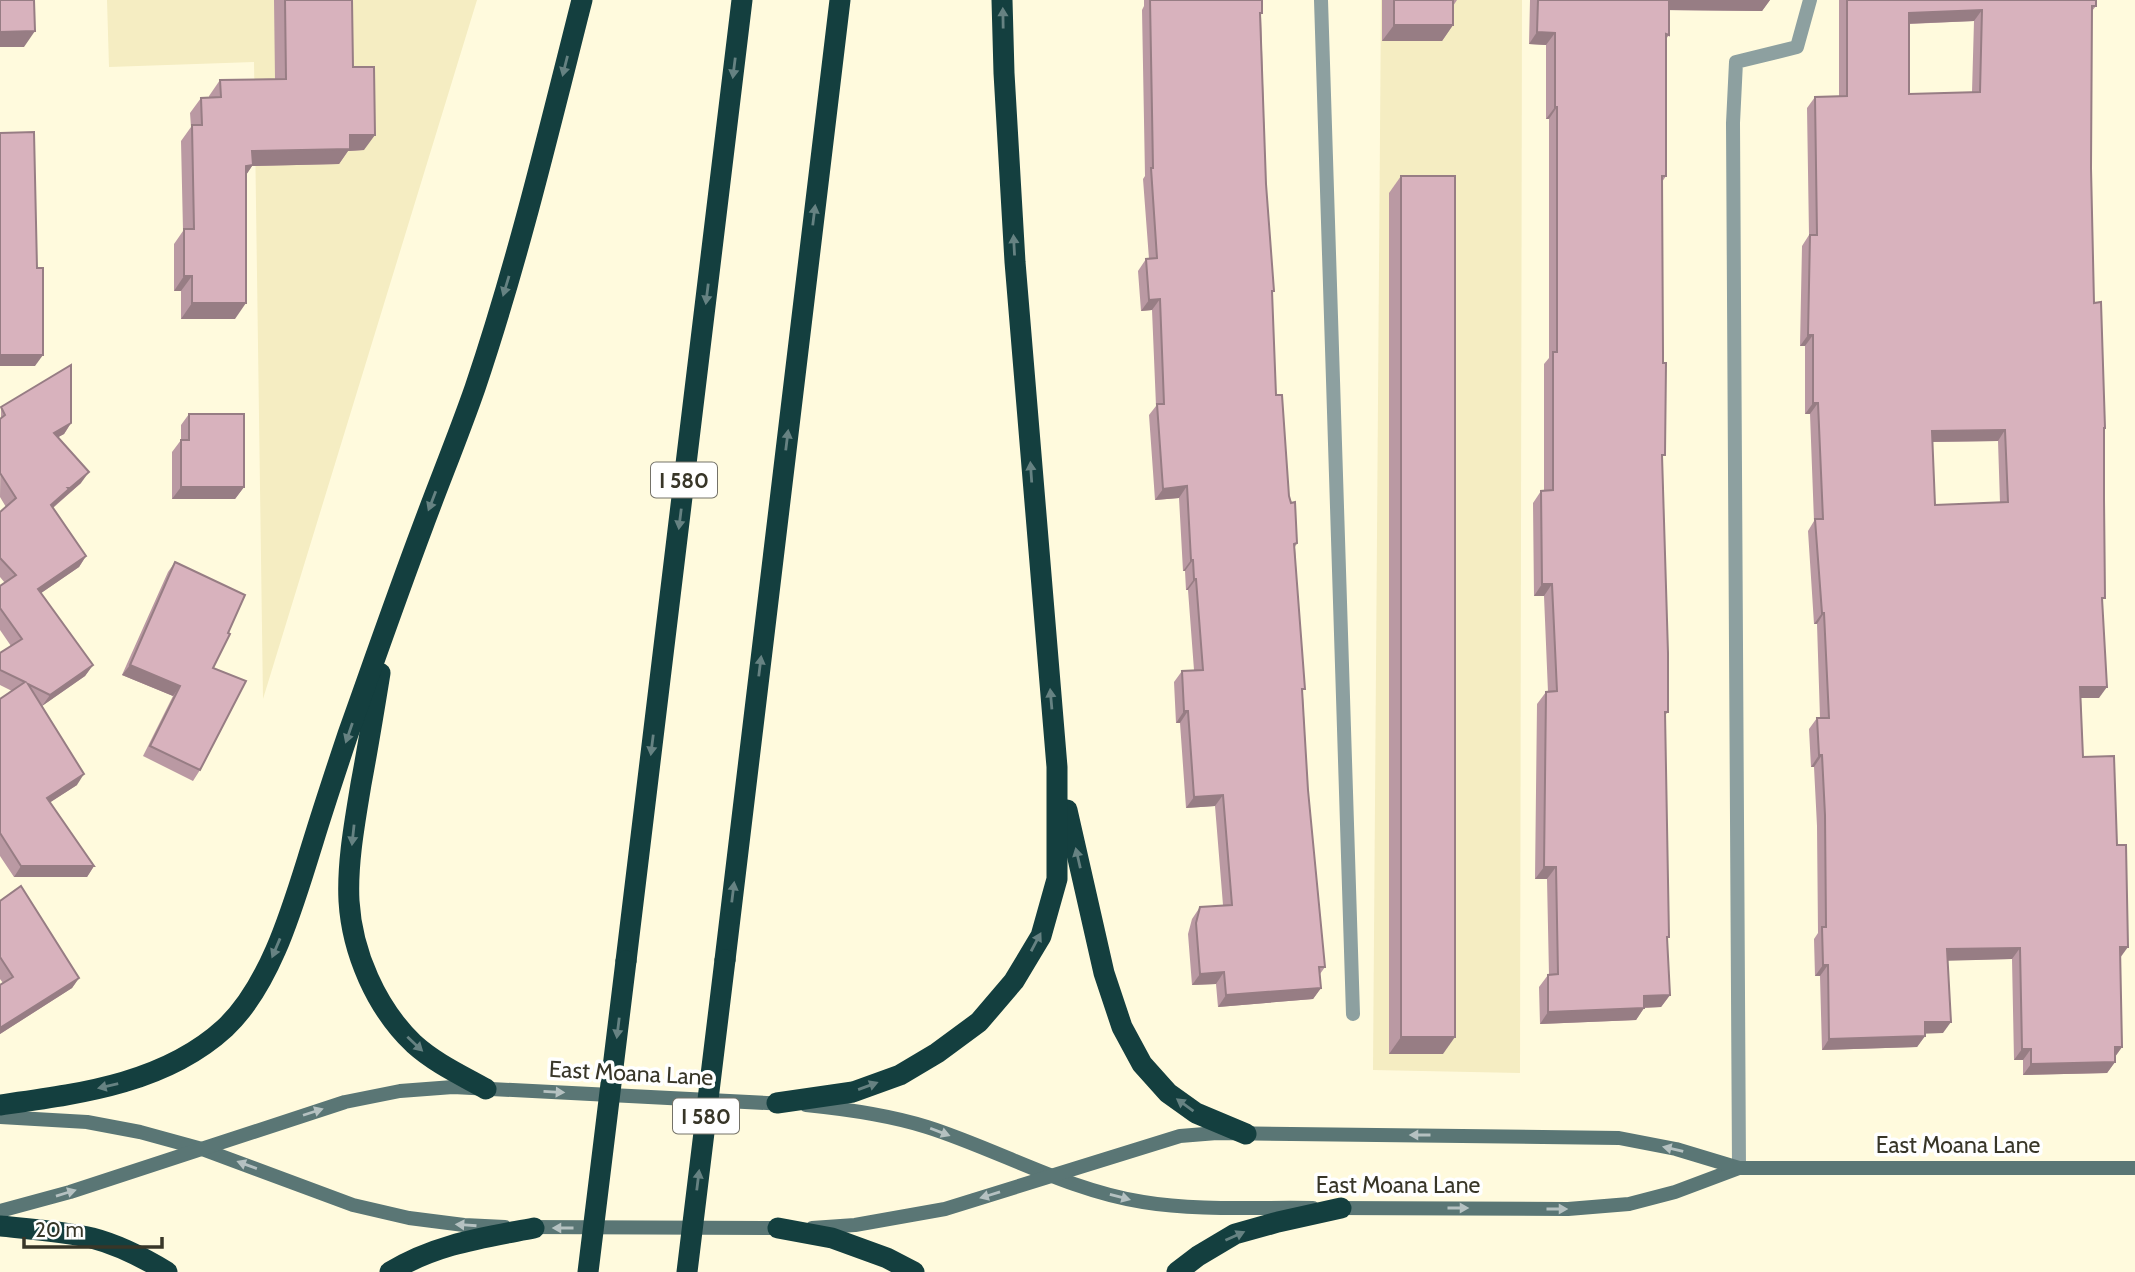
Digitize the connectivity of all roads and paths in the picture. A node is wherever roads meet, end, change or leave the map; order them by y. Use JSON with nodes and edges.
{"nodes":[{"id":1,"x":582,"y":0,"type":"edge"},
{"id":2,"x":742,"y":0,"type":"edge"},
{"id":3,"x":841,"y":0,"type":"edge"},
{"id":4,"x":1002,"y":0,"type":"edge"},
{"id":5,"x":1321,"y":0,"type":"edge"},
{"id":6,"x":1810,"y":0,"type":"edge"},
{"id":7,"x":389,"y":622,"type":"junction"},
{"id":8,"x":1056,"y":767,"type":"junction"},
{"id":9,"x":1353,"y":1014,"type":"dead end"},
{"id":10,"x":486,"y":1089,"type":"junction"},
{"id":11,"x":777,"y":1103,"type":"junction"},
{"id":12,"x":0,"y":1105,"type":"edge"},
{"id":13,"x":0,"y":1117,"type":"edge"},
{"id":14,"x":1246,"y":1134,"type":"junction"},
{"id":15,"x":202,"y":1149,"type":"junction"},
{"id":16,"x":1739,"y":1168,"type":"junction"},
{"id":17,"x":2135,"y":1168,"type":"edge"},
{"id":18,"x":1055,"y":1175,"type":"junction"},
{"id":19,"x":1341,"y":1209,"type":"junction"},
{"id":20,"x":0,"y":1212,"type":"edge"},
{"id":21,"x":0,"y":1226,"type":"edge"},
{"id":22,"x":534,"y":1228,"type":"junction"},
{"id":23,"x":778,"y":1228,"type":"junction"},
{"id":24,"x":167,"y":1272,"type":"edge"},
{"id":25,"x":390,"y":1272,"type":"edge"},
{"id":26,"x":588,"y":1272,"type":"edge"},
{"id":27,"x":687,"y":1272,"type":"edge"},
{"id":28,"x":914,"y":1272,"type":"edge"},
{"id":29,"x":1177,"y":1272,"type":"edge"}],
"edges":[{"from":1,"to":7,"type":"highway","one_way":true},
{"from":2,"to":26,"type":"highway","number":"I 580","one_way":true,"bridge":true},
{"from":27,"to":3,"type":"highway","number":"I 580","one_way":true,"bridge":true},
{"from":8,"to":4,"type":"highway","one_way":true},
{"from":5,"to":9,"type":"street"},
{"from":6,"to":16,"type":"street"},
{"from":7,"to":10,"type":"highway","one_way":true},
{"from":7,"to":12,"type":"highway","one_way":true},
{"from":11,"to":8,"type":"highway","one_way":true},
{"from":14,"to":8,"type":"highway","one_way":true},
{"from":10,"to":11,"type":"main road","name":"East Moana Lane","one_way":true},
{"from":15,"to":10,"type":"main road","name":"East Moana Lane","one_way":true},
{"from":11,"to":18,"type":"main road","name":"East Moana Lane","one_way":true},
{"from":13,"to":15,"type":"main road","name":"East Moana Lane"},
{"from":16,"to":14,"type":"main road","name":"East Moana Lane","one_way":true},
{"from":14,"to":18,"type":"main road","name":"East Moana Lane"},
{"from":20,"to":15,"type":"main road","name":"East Moana Lane","one_way":true},
{"from":22,"to":15,"type":"main road","name":"East Moana Lane","one_way":true},
{"from":16,"to":17,"type":"main road","name":"East Moana Lane"},
{"from":19,"to":16,"type":"main road","name":"East Moana Lane","one_way":true},
{"from":18,"to":19,"type":"main road","name":"East Moana Lane","one_way":true},
{"from":18,"to":23,"type":"main road","name":"East Moana Lane","one_way":true},
{"from":29,"to":19,"type":"highway","one_way":true},
{"from":21,"to":24,"type":"highway"},
{"from":23,"to":22,"type":"main road","name":"East Moana Lane","one_way":true},
{"from":22,"to":25,"type":"highway"},
{"from":23,"to":28,"type":"highway"}]}
